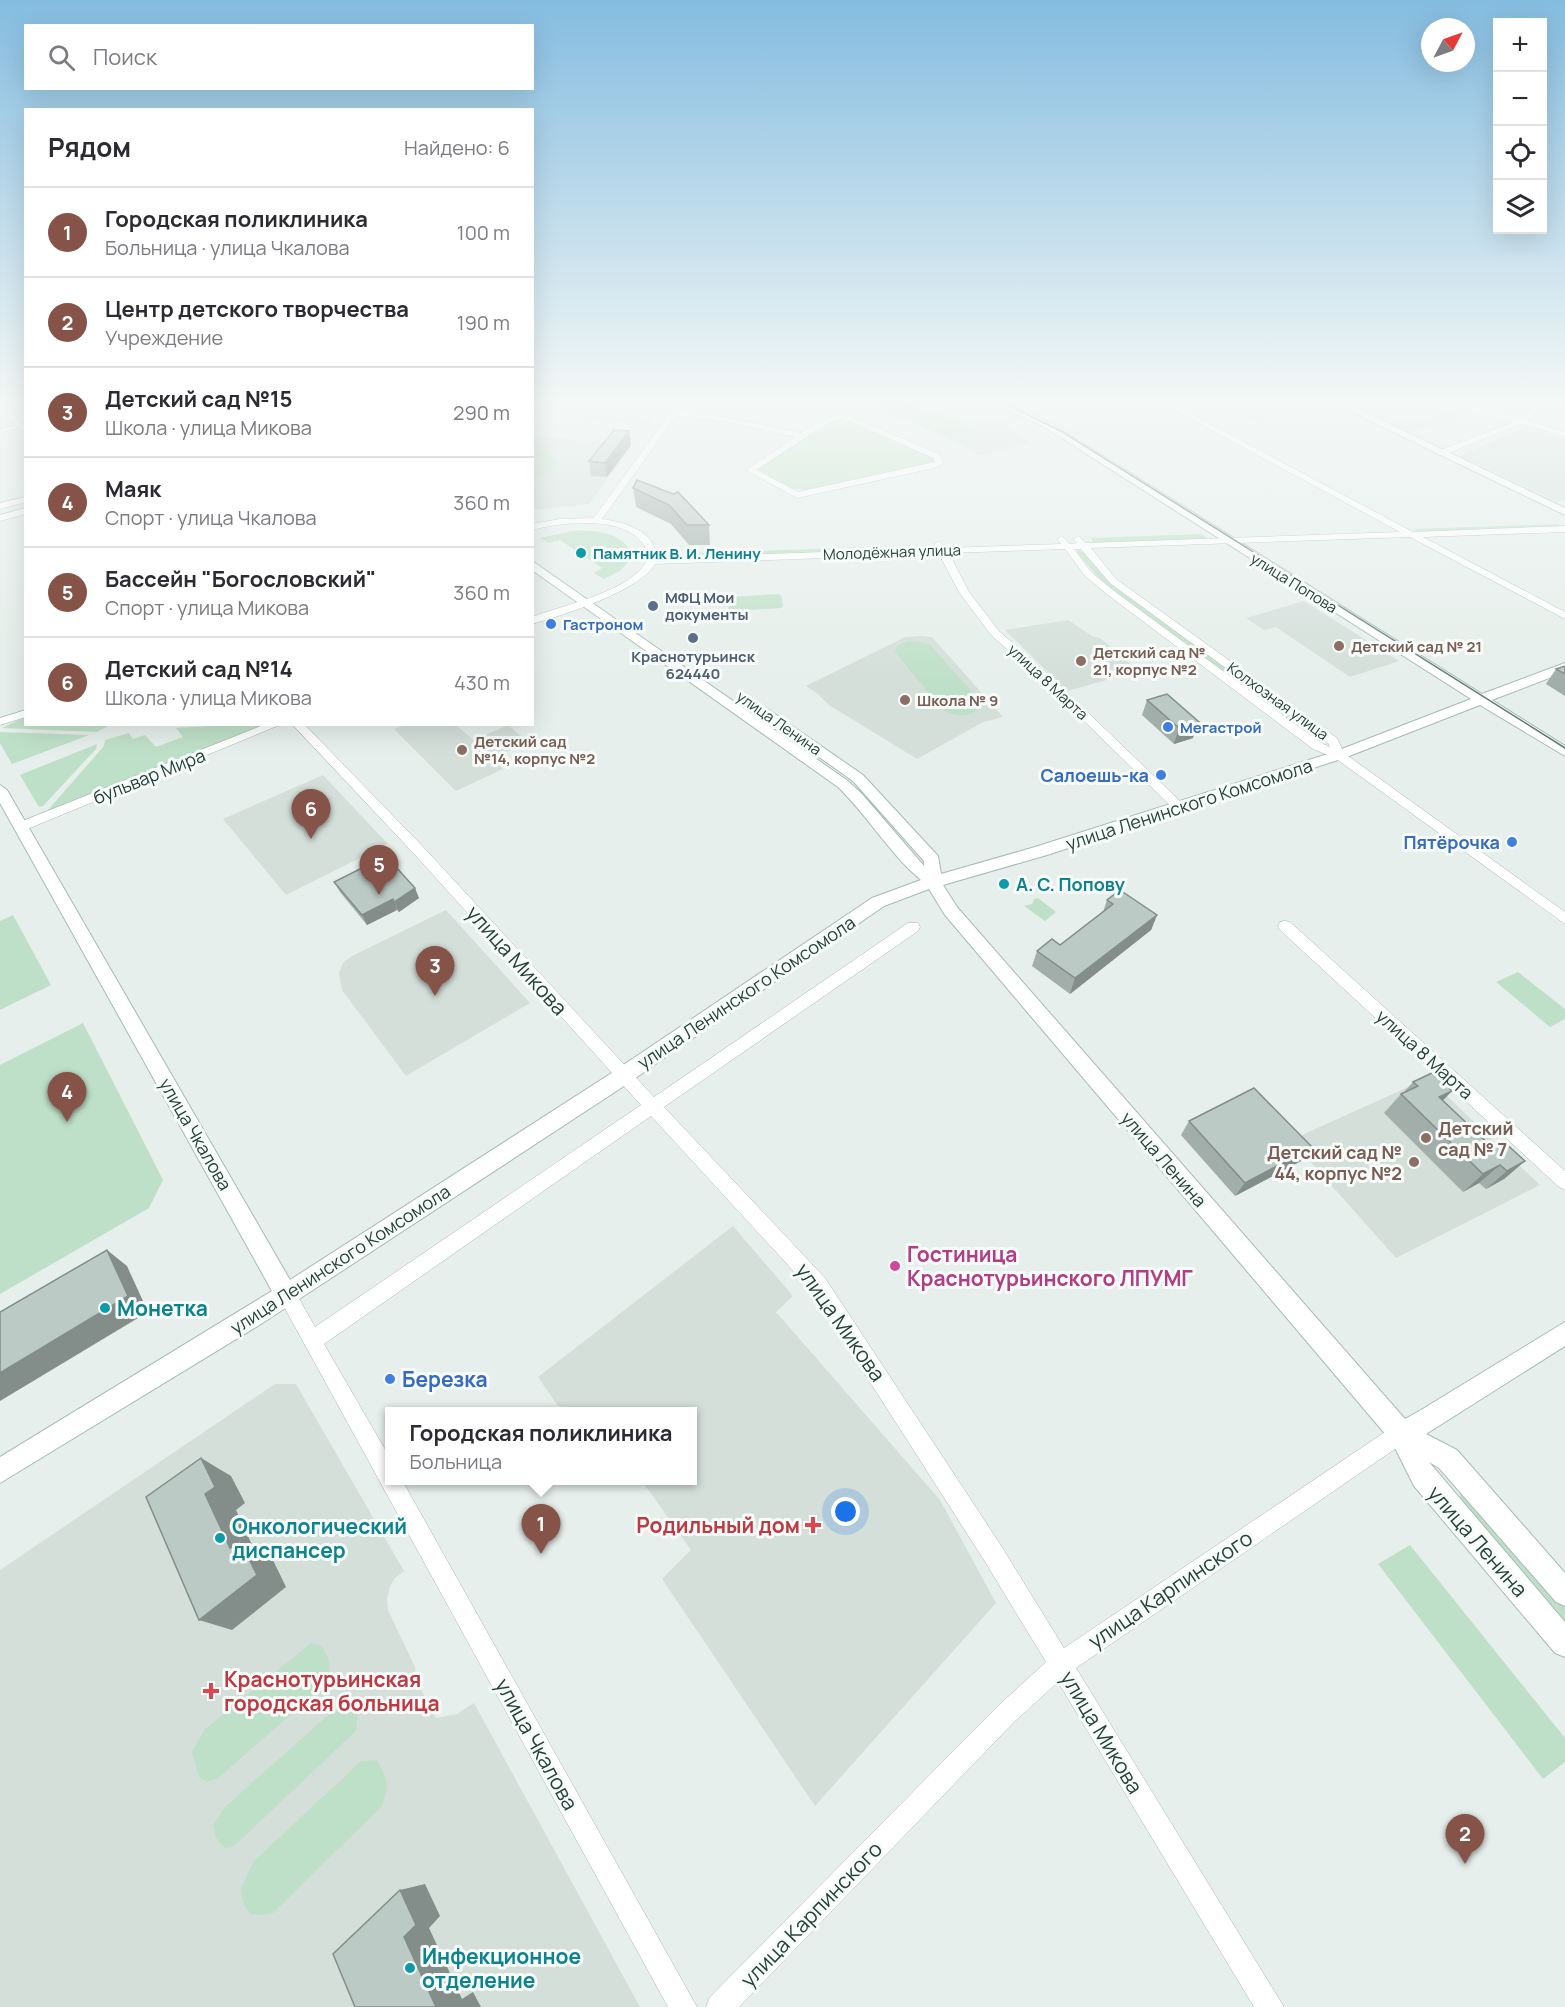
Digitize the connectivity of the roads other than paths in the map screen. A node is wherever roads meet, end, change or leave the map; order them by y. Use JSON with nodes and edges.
{"nodes":[{"id":1,"x":616,"y":493,"type":"edge"},
{"id":2,"x":793,"y":493,"type":"edge"},
{"id":3,"x":808,"y":493,"type":"edge"},
{"id":4,"x":1156,"y":493,"type":"edge"},
{"id":5,"x":1160,"y":493,"type":"edge"},
{"id":6,"x":1330,"y":493,"type":"edge"},
{"id":7,"x":1524,"y":493,"type":"edge"},
{"id":8,"x":24,"y":500,"type":"edge"},
{"id":9,"x":0,"y":506,"type":"edge"},
{"id":10,"x":24,"y":512,"type":"edge"},
{"id":11,"x":1565,"y":512,"type":"edge"},
{"id":12,"x":0,"y":518,"type":"edge"},
{"id":13,"x":596,"y":521,"type":"junction"},
{"id":14,"x":1565,"y":521,"type":"edge"},
{"id":15,"x":1392,"y":526,"type":"junction"},
{"id":16,"x":534,"y":527,"type":"edge"},
{"id":17,"x":1565,"y":529,"type":"edge"},
{"id":18,"x":1407,"y":534,"type":"junction"},
{"id":19,"x":1224,"y":535,"type":"junction"},
{"id":20,"x":1079,"y":540,"type":"junction"},
{"id":21,"x":1064,"y":541,"type":"junction"},
{"id":22,"x":941,"y":545,"type":"junction"},
{"id":23,"x":534,"y":554,"type":"edge"},
{"id":24,"x":652,"y":556,"type":"junction"},
{"id":25,"x":534,"y":565,"type":"edge"},
{"id":26,"x":596,"y":603,"type":"junction"},
{"id":27,"x":1565,"y":616,"type":"edge"},
{"id":28,"x":534,"y":620,"type":"edge"},
{"id":29,"x":1565,"y":667,"type":"edge"},
{"id":30,"x":1485,"y":698,"type":"junction"},
{"id":31,"x":24,"y":714,"type":"edge"},
{"id":32,"x":0,"y":722,"type":"edge"},
{"id":33,"x":272,"y":726,"type":"edge"},
{"id":34,"x":299,"y":726,"type":"edge"},
{"id":35,"x":1565,"y":741,"type":"edge"},
{"id":36,"x":1565,"y":752,"type":"edge"},
{"id":37,"x":1339,"y":755,"type":"junction"},
{"id":38,"x":2,"y":797,"type":"edge"},
{"id":39,"x":1180,"y":808,"type":"junction"},
{"id":40,"x":20,"y":827,"type":"junction"},
{"id":41,"x":933,"y":882,"type":"junction"},
{"id":42,"x":1565,"y":919,"type":"edge"},
{"id":43,"x":1285,"y":926,"type":"dead end"},
{"id":44,"x":913,"y":927,"type":"dead end"},
{"id":45,"x":623,"y":1075,"type":"junction"},
{"id":46,"x":652,"y":1107,"type":"junction"},
{"id":47,"x":1565,"y":1182,"type":"edge"},
{"id":48,"x":286,"y":1294,"type":"junction"},
{"id":49,"x":1565,"y":1333,"type":"edge"},
{"id":50,"x":313,"y":1340,"type":"junction"},
{"id":51,"x":1401,"y":1433,"type":"junction"},
{"id":52,"x":0,"y":1471,"type":"edge"},
{"id":53,"x":385,"y":1471,"type":"edge"},
{"id":54,"x":393,"y":1485,"type":"edge"},
{"id":55,"x":1565,"y":1593,"type":"edge"},
{"id":56,"x":1565,"y":1643,"type":"edge"},
{"id":57,"x":1061,"y":1664,"type":"junction"},
{"id":58,"x":684,"y":2007,"type":"edge"},
{"id":59,"x":720,"y":2007,"type":"edge"},
{"id":60,"x":1270,"y":2007,"type":"edge"}],
"edges":[{"from":1,"to":13,"type":"street"},
{"from":2,"to":3,"type":"street"},
{"from":4,"to":19,"type":"street","name":"улица Попова"},
{"from":5,"to":19,"type":"street","name":"улица Попова"},
{"from":6,"to":15,"type":"street"},
{"from":7,"to":11,"type":"street"},
{"from":8,"to":9,"type":"street"},
{"from":10,"to":12,"type":"street"},
{"from":13,"to":16,"type":"street"},
{"from":13,"to":24,"type":"street"},
{"from":14,"to":15,"type":"street","name":"Молодёжная улица"},
{"from":15,"to":18,"type":"street"},
{"from":15,"to":19,"type":"street","name":"Молодёжная улица"},
{"from":17,"to":18,"type":"street","name":"Молодёжная улица"},
{"from":18,"to":19,"type":"street","name":"Молодёжная улица"},
{"from":18,"to":27,"type":"street"},
{"from":19,"to":20,"type":"street","name":"Молодёжная улица"},
{"from":19,"to":20,"type":"street","name":"Молодёжная улица"},
{"from":19,"to":30,"type":"street","name":"улица Попова"},
{"from":20,"to":21,"type":"street","name":"Молодёжная улица"},
{"from":20,"to":37,"type":"street","name":"Колхозная улица"},
{"from":21,"to":22,"type":"street","name":"Молодёжная улица"},
{"from":21,"to":37,"type":"street","name":"Колхозная улица"},
{"from":22,"to":24,"type":"street","name":"Молодёжная улица"},
{"from":22,"to":39,"type":"street","name":"улица 8 Марта"},
{"from":23,"to":26,"type":"street","name":"улица Ленина"},
{"from":24,"to":26,"type":"street"},
{"from":25,"to":26,"type":"street","name":"улица Ленина"},
{"from":26,"to":28,"type":"street"},
{"from":26,"to":41,"type":"street","name":"улица Ленина"},
{"from":29,"to":30,"type":"street","name":"улица Ленинского Комсомола"},
{"from":30,"to":35,"type":"street","name":"улица Попова"},
{"from":30,"to":36,"type":"street","name":"улица Попова"},
{"from":30,"to":37,"type":"street","name":"улица Ленинского Комсомола"},
{"from":31,"to":32,"type":"street"},
{"from":33,"to":40,"type":"street","name":"бульвар Мира"},
{"from":34,"to":45,"type":"street","name":"улица Микова"},
{"from":37,"to":39,"type":"street","name":"улица Ленинского Комсомола"},
{"from":37,"to":42,"type":"street","name":"Колхозная улица"},
{"from":38,"to":40,"type":"street","name":"улица Чкалова"},
{"from":39,"to":41,"type":"street","name":"улица Ленинского Комсомола"},
{"from":40,"to":48,"type":"street","name":"улица Чкалова"},
{"from":41,"to":45,"type":"street","name":"улица Ленинского Комсомола"},
{"from":41,"to":51,"type":"street","name":"улица Ленина"},
{"from":43,"to":47,"type":"street","name":"улица 8 Марта"},
{"from":44,"to":46,"type":"street"},
{"from":45,"to":46,"type":"street","name":"улица Микова"},
{"from":45,"to":48,"type":"street","name":"улица Ленинского Комсомола"},
{"from":46,"to":50,"type":"street"},
{"from":46,"to":57,"type":"street","name":"улица Микова"},
{"from":48,"to":50,"type":"street","name":"улица Чкалова"},
{"from":48,"to":52,"type":"street","name":"улица Ленинского Комсомола"},
{"from":49,"to":51,"type":"street","name":"улица Карпинского"},
{"from":50,"to":53,"type":"street","name":"улица Чкалова"},
{"from":51,"to":55,"type":"street","name":"улица Ленина"},
{"from":51,"to":56,"type":"street","name":"улица Ленина"},
{"from":51,"to":57,"type":"street","name":"улица Карпинского"},
{"from":54,"to":58,"type":"street","name":"улица Чкалова"},
{"from":57,"to":59,"type":"street","name":"улица Карпинского"},
{"from":57,"to":60,"type":"street","name":"улица Микова"}]}
